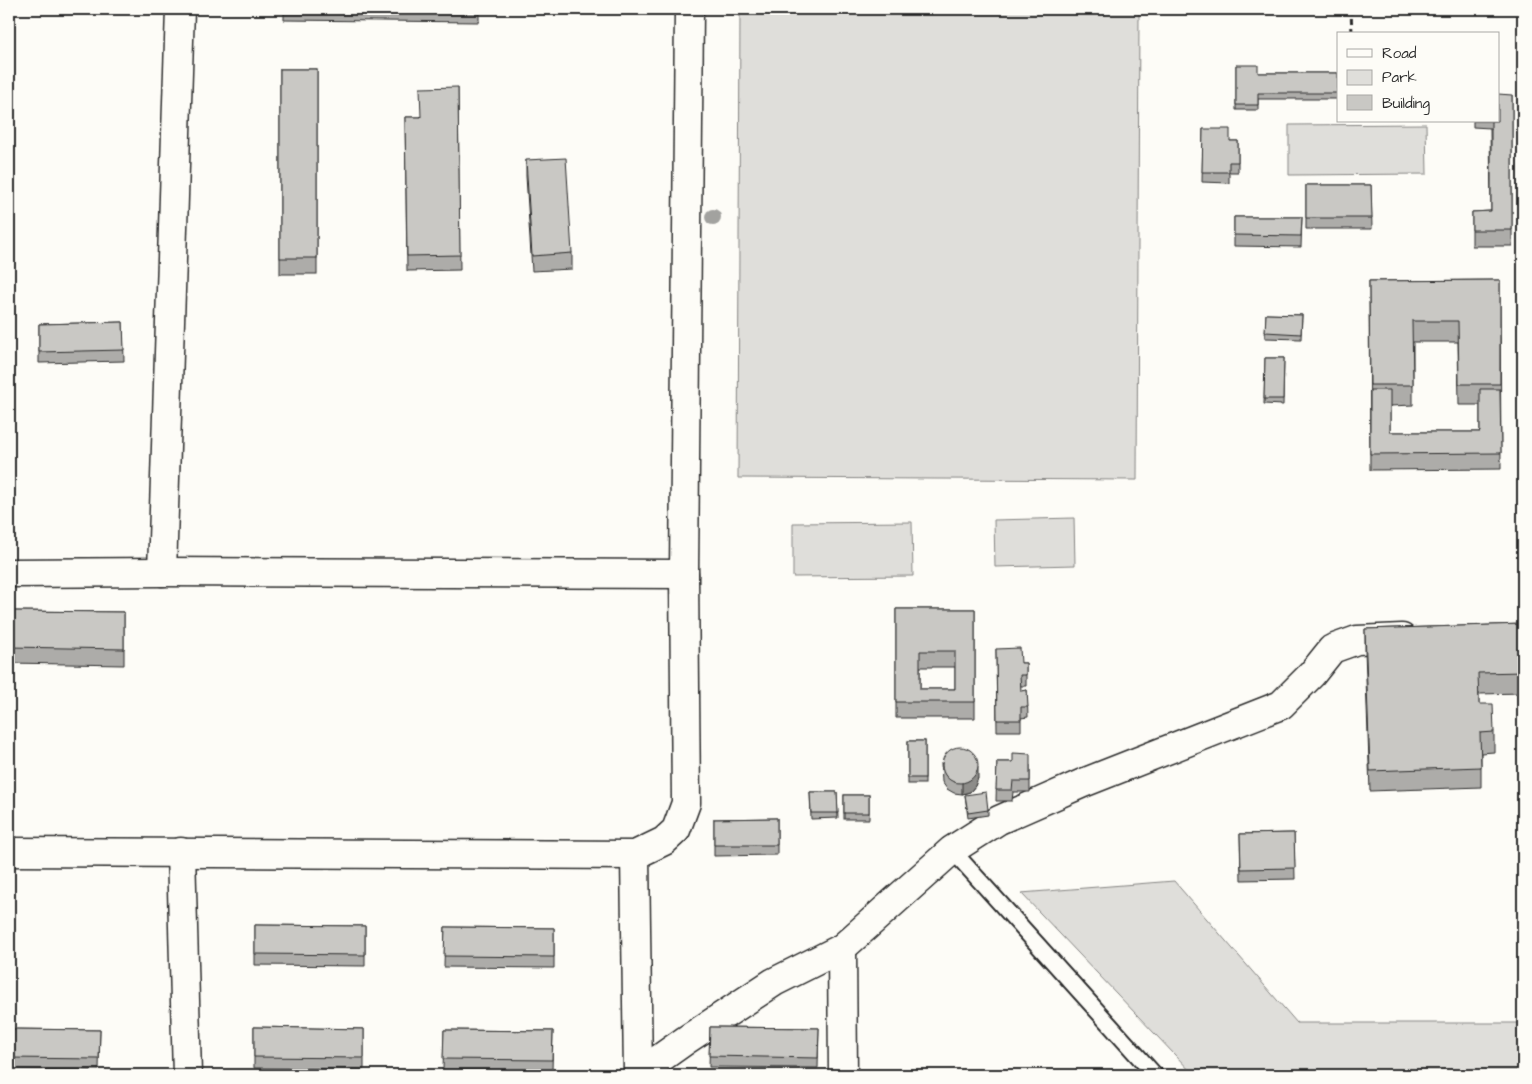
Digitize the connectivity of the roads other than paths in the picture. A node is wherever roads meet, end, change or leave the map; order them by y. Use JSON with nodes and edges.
{"nodes":[{"id":1,"x":180,"y":9,"type":"edge"},
{"id":2,"x":689,"y":9,"type":"edge"},
{"id":3,"x":162,"y":572,"type":"junction"},
{"id":4,"x":9,"y":573,"type":"edge"},
{"id":5,"x":684,"y":574,"type":"junction"},
{"id":6,"x":1425,"y":637,"type":"edge"},
{"id":7,"x":952,"y":850,"type":"junction"},
{"id":8,"x":9,"y":852,"type":"edge"},
{"id":9,"x":181,"y":852,"type":"junction"},
{"id":10,"x":635,"y":855,"type":"junction"},
{"id":11,"x":842,"y":948,"type":"junction"},
{"id":12,"x":187,"y":1075,"type":"edge"},
{"id":13,"x":638,"y":1075,"type":"edge"},
{"id":14,"x":843,"y":1075,"type":"edge"},
{"id":15,"x":1155,"y":1075,"type":"edge"}],
"edges":[{"from":1,"to":3,"type":"street"},
{"from":2,"to":5,"type":"street"},
{"from":3,"to":4,"type":"street"},
{"from":3,"to":5,"type":"street"},
{"from":5,"to":10,"type":"street"},
{"from":6,"to":7,"type":"street"},
{"from":7,"to":11,"type":"street"},
{"from":7,"to":15,"type":"lane"},
{"from":8,"to":9,"type":"street"},
{"from":9,"to":10,"type":"street"},
{"from":9,"to":12,"type":"street"},
{"from":10,"to":13,"type":"street"},
{"from":11,"to":13,"type":"street"},
{"from":11,"to":14,"type":"street"}]}
